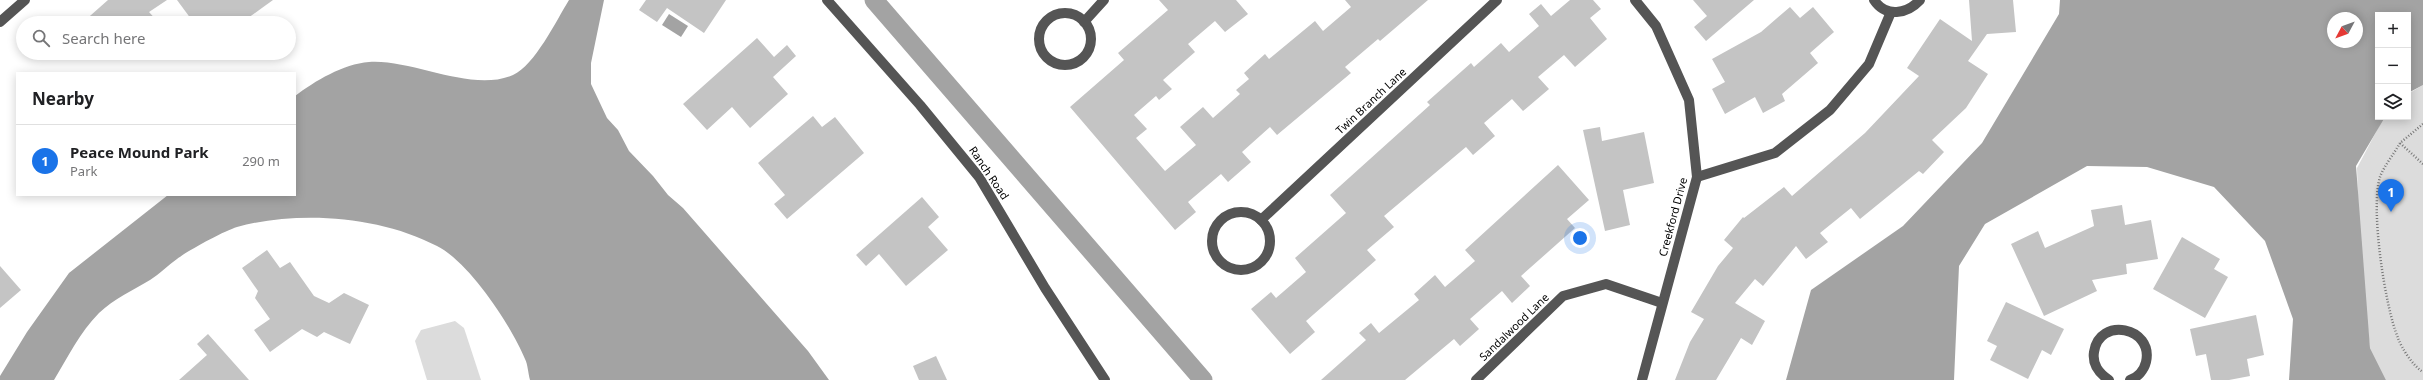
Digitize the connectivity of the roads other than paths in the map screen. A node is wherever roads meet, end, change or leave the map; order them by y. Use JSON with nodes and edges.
{"nodes":[{"id":1,"x":25,"y":0,"type":"edge"},
{"id":2,"x":826,"y":0,"type":"edge"},
{"id":3,"x":1104,"y":0,"type":"edge"},
{"id":4,"x":1497,"y":0,"type":"edge"},
{"id":5,"x":1635,"y":0,"type":"edge"},
{"id":6,"x":1874,"y":0,"type":"edge"},
{"id":7,"x":1920,"y":0,"type":"edge"},
{"id":8,"x":1890,"y":12,"type":"junction"},
{"id":9,"x":0,"y":22,"type":"edge"},
{"id":10,"x":1084,"y":22,"type":"junction"},
{"id":11,"x":1697,"y":177,"type":"junction"},
{"id":12,"x":1261,"y":220,"type":"junction"},
{"id":13,"x":1662,"y":303,"type":"junction"},
{"id":14,"x":1105,"y":380,"type":"edge"},
{"id":15,"x":1476,"y":380,"type":"edge"},
{"id":16,"x":1642,"y":380,"type":"edge"},
{"id":17,"x":2109,"y":380,"type":"edge"},
{"id":18,"x":2130,"y":380,"type":"edge"}],
"edges":[{"from":1,"to":9,"type":"street"},
{"from":2,"to":14,"type":"street","name":"Ranch Road"},
{"from":3,"to":10,"type":"street"},
{"from":4,"to":12,"type":"street","name":"Twin Branch Lane"},
{"from":5,"to":11,"type":"street","name":"Creekford Drive"},
{"from":6,"to":8,"type":"street"},
{"from":7,"to":8,"type":"street"},
{"from":8,"to":11,"type":"street"},
{"from":10,"to":10,"type":"street"},
{"from":11,"to":13,"type":"street","name":"Creekford Drive"},
{"from":12,"to":12,"type":"street"},
{"from":13,"to":15,"type":"street","name":"Sandalwood Lane"},
{"from":13,"to":16,"type":"street","name":"Creekford Drive"},
{"from":17,"to":18,"type":"street"}]}
